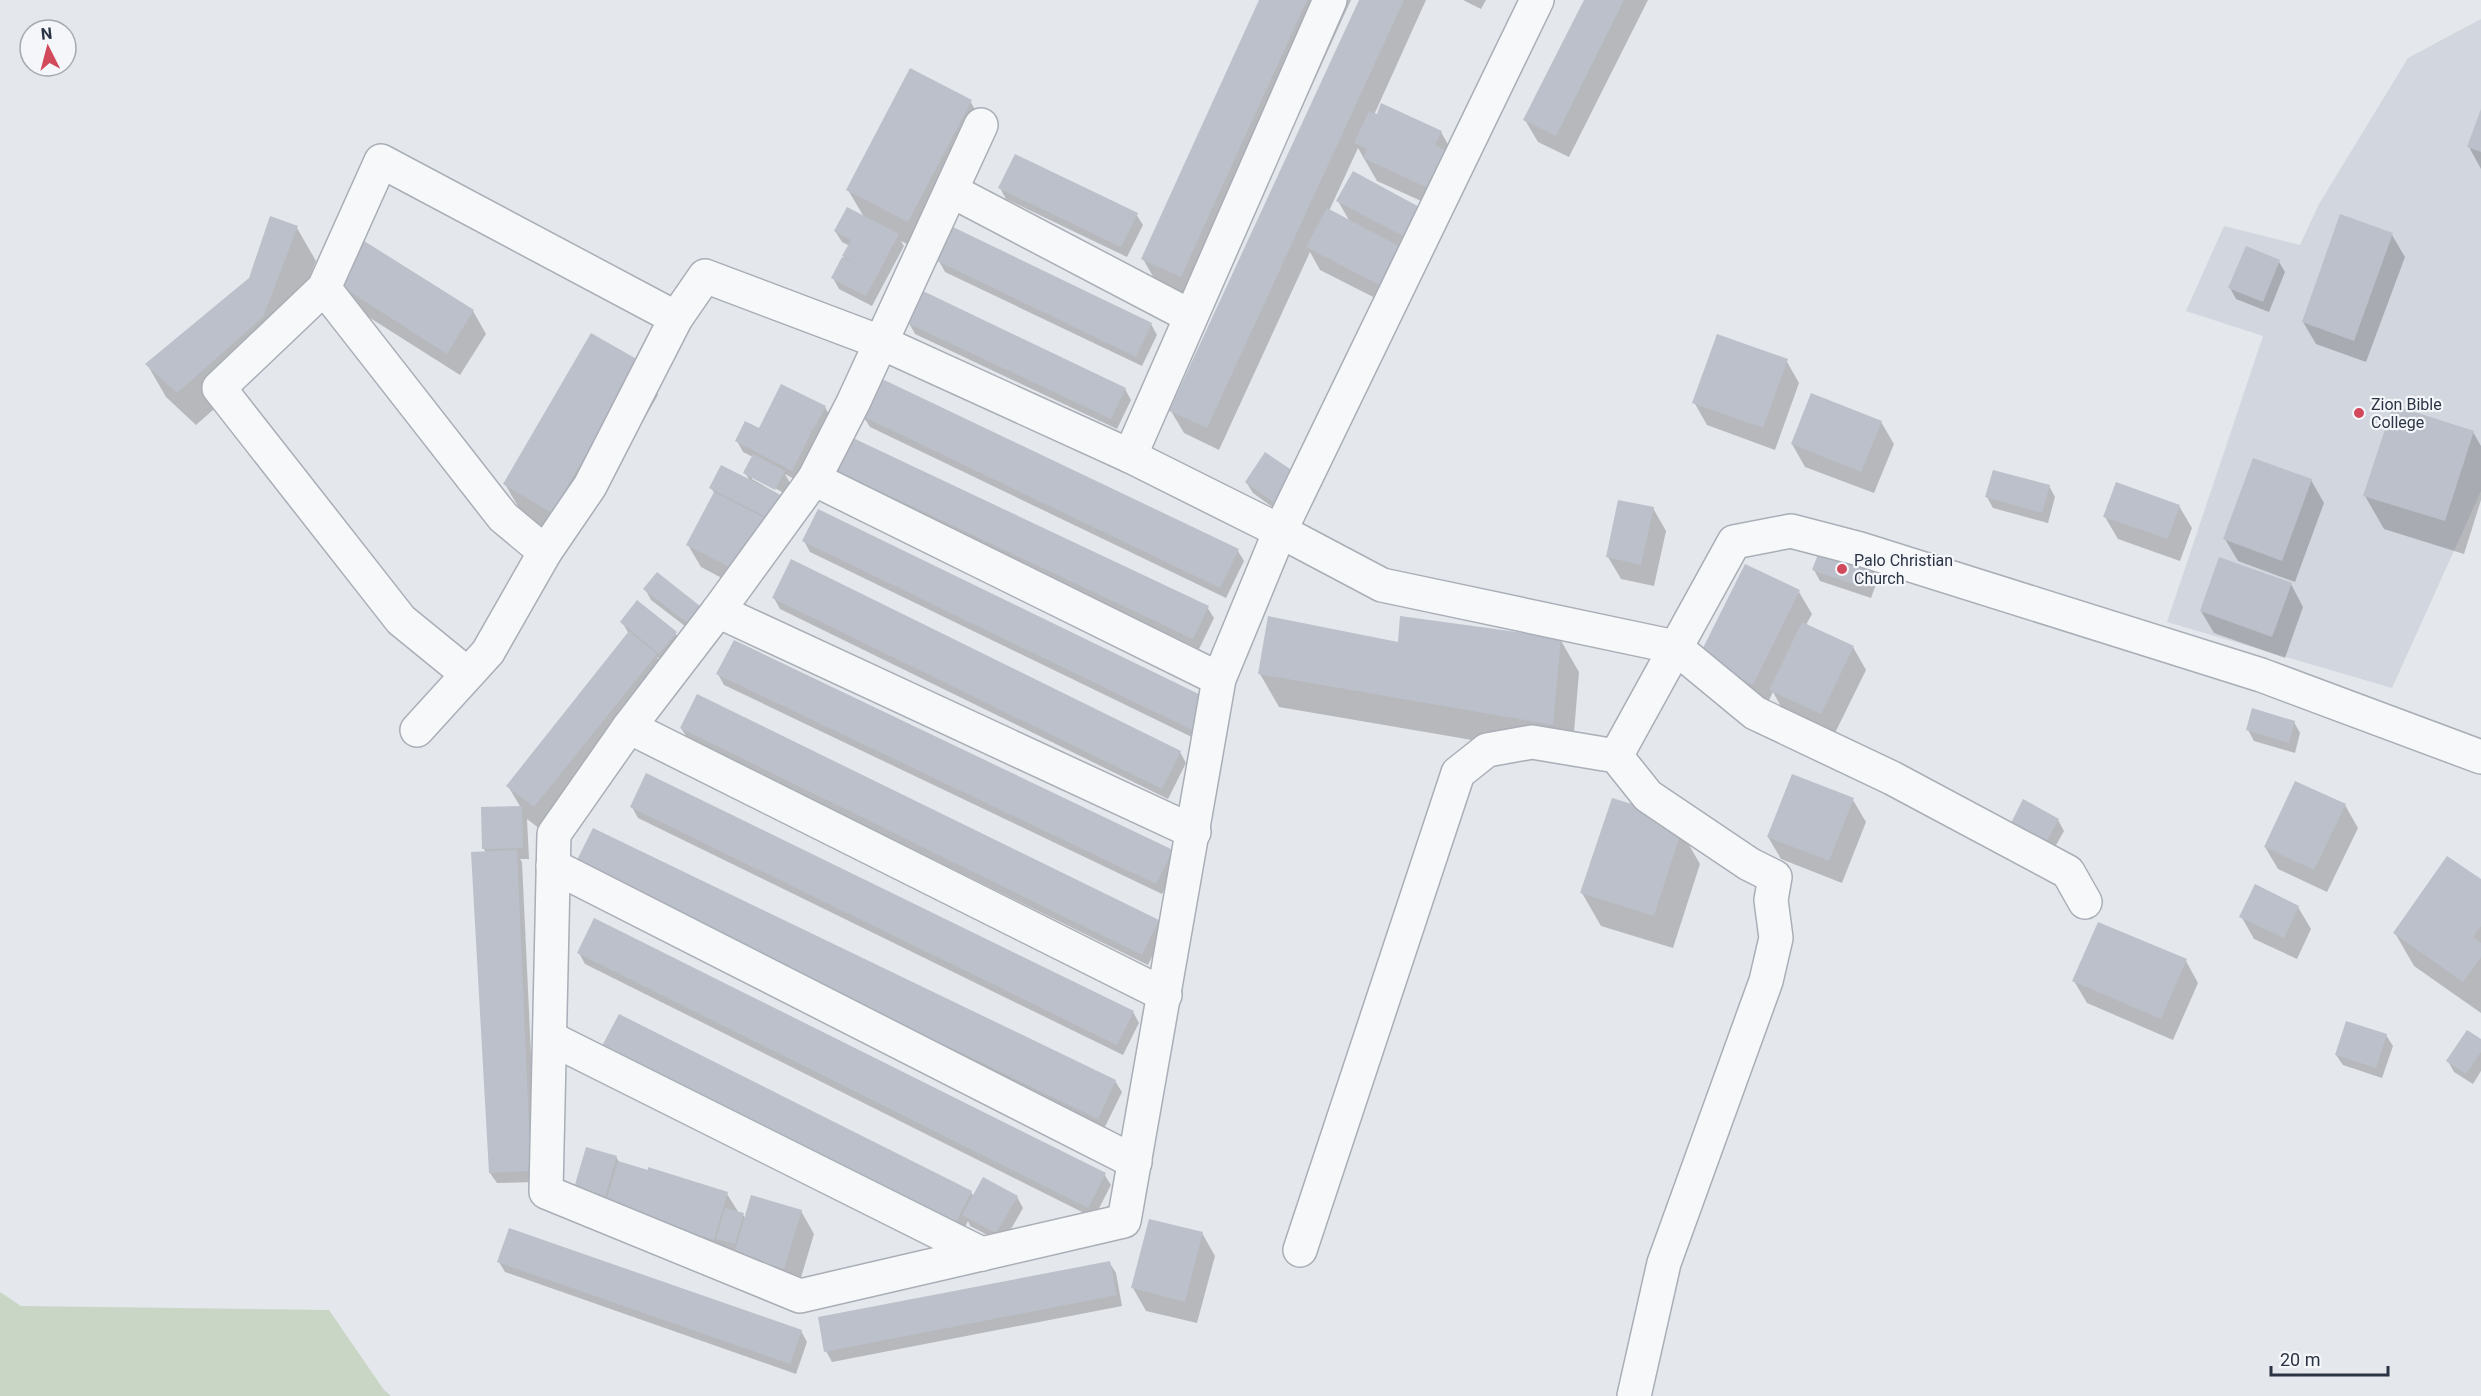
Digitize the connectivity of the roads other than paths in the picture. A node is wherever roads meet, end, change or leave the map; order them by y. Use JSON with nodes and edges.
{"nodes":[{"id":1,"x":1330,"y":0,"type":"edge"},
{"id":2,"x":1536,"y":0,"type":"edge"},
{"id":3,"x":981,"y":125,"type":"dead end"},
{"id":4,"x":952,"y":191,"type":"junction"},
{"id":5,"x":324,"y":288,"type":"junction"},
{"id":6,"x":1190,"y":316,"type":"junction"},
{"id":7,"x":676,"y":318,"type":"junction"},
{"id":8,"x":880,"y":342,"type":"junction"},
{"id":9,"x":1130,"y":456,"type":"junction"},
{"id":10,"x":814,"y":478,"type":"junction"},
{"id":11,"x":1280,"y":531,"type":"junction"},
{"id":12,"x":545,"y":552,"type":"junction"},
{"id":13,"x":718,"y":611,"type":"junction"},
{"id":14,"x":1675,"y":647,"type":"junction"},
{"id":15,"x":466,"y":673,"type":"junction"},
{"id":16,"x":1219,"y":679,"type":"junction"},
{"id":17,"x":629,"y":727,"type":"junction"},
{"id":18,"x":417,"y":730,"type":"dead end"},
{"id":19,"x":1616,"y":756,"type":"junction"},
{"id":20,"x":2481,"y":757,"type":"edge"},
{"id":21,"x":1194,"y":832,"type":"junction"},
{"id":22,"x":554,"y":866,"type":"junction"},
{"id":23,"x":2085,"y":902,"type":"dead end"},
{"id":24,"x":1165,"y":995,"type":"junction"},
{"id":25,"x":550,"y":1038,"type":"junction"},
{"id":26,"x":1135,"y":1162,"type":"junction"},
{"id":27,"x":1300,"y":1250,"type":"dead end"},
{"id":28,"x":982,"y":1254,"type":"junction"},
{"id":29,"x":1634,"y":1396,"type":"edge"}],
"edges":[{"from":1,"to":6,"type":"street"},
{"from":2,"to":11,"type":"street"},
{"from":3,"to":4,"type":"street"},
{"from":4,"to":6,"type":"street"},
{"from":4,"to":8,"type":"street"},
{"from":5,"to":7,"type":"street"},
{"from":5,"to":12,"type":"street"},
{"from":5,"to":15,"type":"street"},
{"from":6,"to":9,"type":"street"},
{"from":7,"to":8,"type":"street"},
{"from":7,"to":12,"type":"street"},
{"from":8,"to":9,"type":"street"},
{"from":8,"to":10,"type":"street"},
{"from":9,"to":11,"type":"street"},
{"from":10,"to":13,"type":"street"},
{"from":10,"to":16,"type":"street"},
{"from":11,"to":14,"type":"street"},
{"from":11,"to":16,"type":"street"},
{"from":12,"to":15,"type":"street"},
{"from":13,"to":17,"type":"street"},
{"from":13,"to":21,"type":"street"},
{"from":14,"to":19,"type":"street"},
{"from":14,"to":20,"type":"street"},
{"from":14,"to":23,"type":"street"},
{"from":15,"to":18,"type":"street"},
{"from":16,"to":21,"type":"street"},
{"from":17,"to":22,"type":"street"},
{"from":17,"to":24,"type":"street"},
{"from":19,"to":27,"type":"street"},
{"from":19,"to":29,"type":"street"},
{"from":21,"to":24,"type":"street"},
{"from":22,"to":25,"type":"street"},
{"from":22,"to":26,"type":"street"},
{"from":24,"to":26,"type":"street"},
{"from":25,"to":28,"type":"street"},
{"from":25,"to":28,"type":"street"},
{"from":26,"to":28,"type":"street"}]}
